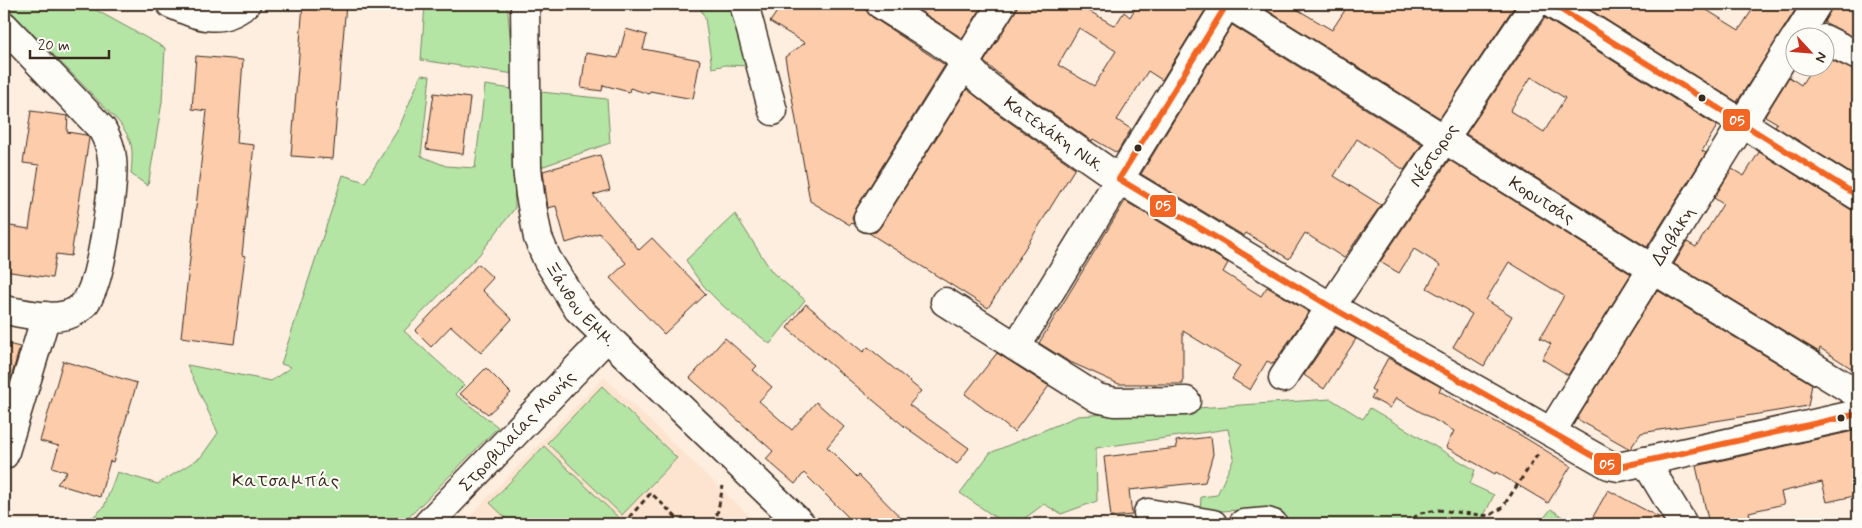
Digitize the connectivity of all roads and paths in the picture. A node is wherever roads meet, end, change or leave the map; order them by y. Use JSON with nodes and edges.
{"nodes":[{"id":1,"x":172,"y":4,"type":"edge"},
{"id":2,"x":246,"y":4,"type":"edge"},
{"id":3,"x":525,"y":4,"type":"edge"},
{"id":4,"x":744,"y":4,"type":"edge"},
{"id":5,"x":880,"y":4,"type":"edge"},
{"id":6,"x":1002,"y":4,"type":"edge"},
{"id":7,"x":1227,"y":4,"type":"edge"},
{"id":8,"x":1535,"y":4,"type":"edge"},
{"id":9,"x":1552,"y":4,"type":"edge"},
{"id":10,"x":1817,"y":4,"type":"edge"},
{"id":11,"x":4,"y":26,"type":"edge"},
{"id":12,"x":1810,"y":28,"type":"edge"},
{"id":13,"x":1834,"y":46,"type":"edge"},
{"id":14,"x":1858,"y":56,"type":"edge"},
{"id":15,"x":964,"y":62,"type":"junction"},
{"id":16,"x":1784,"y":68,"type":"edge"},
{"id":17,"x":773,"y":111,"type":"dead end"},
{"id":18,"x":1742,"y":124,"type":"junction"},
{"id":19,"x":1445,"y":140,"type":"junction"},
{"id":20,"x":1118,"y":179,"type":"junction"},
{"id":21,"x":1858,"y":196,"type":"edge"},
{"id":22,"x":868,"y":218,"type":"dead end"},
{"id":23,"x":1651,"y":268,"type":"junction"},
{"id":24,"x":945,"y":302,"type":"dead end"},
{"id":25,"x":1331,"y":307,"type":"junction"},
{"id":26,"x":4,"y":310,"type":"edge"},
{"id":27,"x":46,"y":316,"type":"junction"},
{"id":28,"x":607,"y":337,"type":"junction"},
{"id":29,"x":1016,"y":347,"type":"junction"},
{"id":30,"x":1284,"y":378,"type":"dead end"},
{"id":31,"x":1858,"y":394,"type":"edge"},
{"id":32,"x":1186,"y":401,"type":"dead end"},
{"id":33,"x":1858,"y":414,"type":"edge"},
{"id":34,"x":1551,"y":432,"type":"junction"},
{"id":35,"x":4,"y":455,"type":"edge"},
{"id":36,"x":1645,"y":461,"type":"junction"},
{"id":37,"x":723,"y":483,"type":"dead end"},
{"id":38,"x":1148,"y":513,"type":"dead end"},
{"id":39,"x":428,"y":524,"type":"edge"},
{"id":40,"x":623,"y":524,"type":"edge"},
{"id":41,"x":683,"y":524,"type":"edge"},
{"id":42,"x":715,"y":524,"type":"edge"},
{"id":43,"x":801,"y":524,"type":"edge"},
{"id":44,"x":1213,"y":524,"type":"edge"},
{"id":45,"x":1242,"y":524,"type":"edge"},
{"id":46,"x":1272,"y":524,"type":"edge"},
{"id":47,"x":1406,"y":524,"type":"edge"},
{"id":48,"x":1684,"y":524,"type":"edge"}],
"edges":[{"from":1,"to":2,"type":"street"},
{"from":3,"to":28,"type":"street","name":"Ξάνθου Εμμ."},
{"from":4,"to":17,"type":"street"},
{"from":5,"to":15,"type":"street","name":"Κατεχάκη Νικ."},
{"from":6,"to":15,"type":"street"},
{"from":7,"to":19,"type":"street","name":"Κορυτσάς"},
{"from":7,"to":20,"type":"street"},
{"from":8,"to":19,"type":"street","name":"Νέστορος"},
{"from":9,"to":18,"type":"street"},
{"from":10,"to":12,"type":"street","name":"Δαβάκη"},
{"from":11,"to":27,"type":"street"},
{"from":13,"to":14,"type":"street"},
{"from":15,"to":20,"type":"street","name":"Κατεχάκη Νικ."},
{"from":15,"to":22,"type":"street"},
{"from":16,"to":18,"type":"street","name":"Δαβάκη"},
{"from":18,"to":21,"type":"street"},
{"from":18,"to":23,"type":"street","name":"Δαβάκη"},
{"from":19,"to":23,"type":"street","name":"Κορυτσάς"},
{"from":19,"to":25,"type":"street","name":"Νέστορος"},
{"from":20,"to":25,"type":"street","name":"Κατεχάκη Νικ."},
{"from":20,"to":29,"type":"street"},
{"from":23,"to":31,"type":"street","name":"Κορυτσάς"},
{"from":23,"to":34,"type":"street","name":"Δαβάκη"},
{"from":24,"to":29,"type":"street"},
{"from":25,"to":30,"type":"street","name":"Νέστορος"},
{"from":25,"to":34,"type":"street","name":"Κατεχάκη Νικ."},
{"from":26,"to":27,"type":"street"},
{"from":27,"to":35,"type":"street"},
{"from":28,"to":39,"type":"street","name":"Στροβιλαίας Μονής"},
{"from":28,"to":43,"type":"street","name":"Ξάνθου Εμμ."},
{"from":29,"to":32,"type":"street"},
{"from":33,"to":36,"type":"street","name":"Κατεχάκη Νικ."},
{"from":34,"to":36,"type":"street","name":"Κατεχάκη Νικ."},
{"from":34,"to":47,"type":"path"},
{"from":36,"to":48,"type":"street"},
{"from":37,"to":42,"type":"path"},
{"from":38,"to":44,"type":"street"},
{"from":40,"to":41,"type":"path"},
{"from":45,"to":46,"type":"street"}]}
